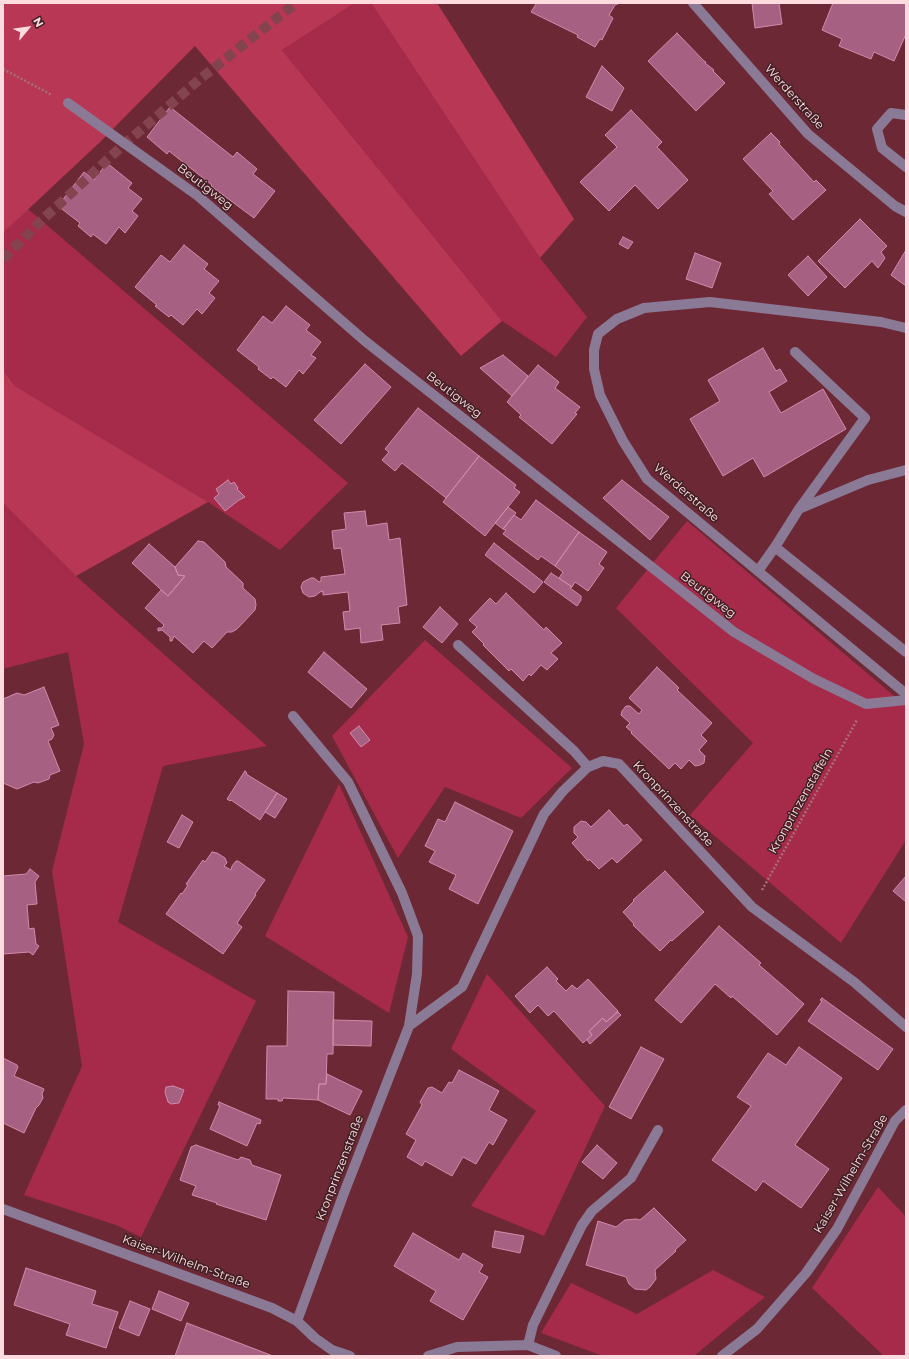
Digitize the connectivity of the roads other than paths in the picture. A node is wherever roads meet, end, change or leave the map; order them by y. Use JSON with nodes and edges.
{"nodes":[{"id":1,"x":693,"y":3,"type":"edge"},
{"id":2,"x":68,"y":103,"type":"road end"},
{"id":3,"x":906,"y":114,"type":"edge"},
{"id":4,"x":906,"y":167,"type":"edge"},
{"id":5,"x":906,"y":212,"type":"edge"},
{"id":6,"x":906,"y":328,"type":"edge"},
{"id":7,"x":795,"y":352,"type":"dead end"},
{"id":8,"x":906,"y":470,"type":"edge"},
{"id":9,"x":799,"y":509,"type":"junction"},
{"id":10,"x":775,"y":547,"type":"junction"},
{"id":11,"x":758,"y":571,"type":"junction"},
{"id":12,"x":458,"y":645,"type":"dead end"},
{"id":13,"x":906,"y":652,"type":"edge"},
{"id":14,"x":906,"y":694,"type":"edge"},
{"id":15,"x":906,"y":700,"type":"edge"},
{"id":16,"x":293,"y":716,"type":"dead end"},
{"id":17,"x":588,"y":767,"type":"junction"},
{"id":18,"x":409,"y":1026,"type":"junction"},
{"id":19,"x":906,"y":1027,"type":"edge"},
{"id":20,"x":906,"y":1110,"type":"edge"},
{"id":21,"x":658,"y":1130,"type":"dead end"},
{"id":22,"x":3,"y":1209,"type":"edge"},
{"id":23,"x":298,"y":1321,"type":"junction"},
{"id":24,"x":528,"y":1345,"type":"junction"},
{"id":25,"x":350,"y":1356,"type":"edge"},
{"id":26,"x":428,"y":1356,"type":"edge"},
{"id":27,"x":556,"y":1356,"type":"edge"},
{"id":28,"x":722,"y":1356,"type":"edge"}],
"edges":[{"from":1,"to":5,"type":"street","name":"Werderstraße"},
{"from":2,"to":15,"type":"street","name":"Beutigweg"},
{"from":3,"to":4,"type":"street"},
{"from":6,"to":11,"type":"street","name":"Werderstraße"},
{"from":7,"to":9,"type":"street"},
{"from":8,"to":9,"type":"street"},
{"from":9,"to":10,"type":"street"},
{"from":10,"to":11,"type":"street"},
{"from":10,"to":13,"type":"street"},
{"from":11,"to":14,"type":"street","name":"Werderstraße"},
{"from":12,"to":17,"type":"street"},
{"from":16,"to":18,"type":"street","name":"Kronprinzenstraße"},
{"from":17,"to":18,"type":"street","name":"Kronprinzenstraße"},
{"from":17,"to":19,"type":"street","name":"Kronprinzenstraße"},
{"from":18,"to":23,"type":"street","name":"Kronprinzenstraße"},
{"from":20,"to":28,"type":"street","name":"Kaiser-Wilhelm-Straße"},
{"from":21,"to":24,"type":"street"},
{"from":22,"to":23,"type":"street","name":"Kaiser-Wilhelm-Straße"},
{"from":23,"to":25,"type":"street","name":"Kaiser-Wilhelm-Straße"},
{"from":24,"to":26,"type":"street"},
{"from":24,"to":27,"type":"street"}]}
